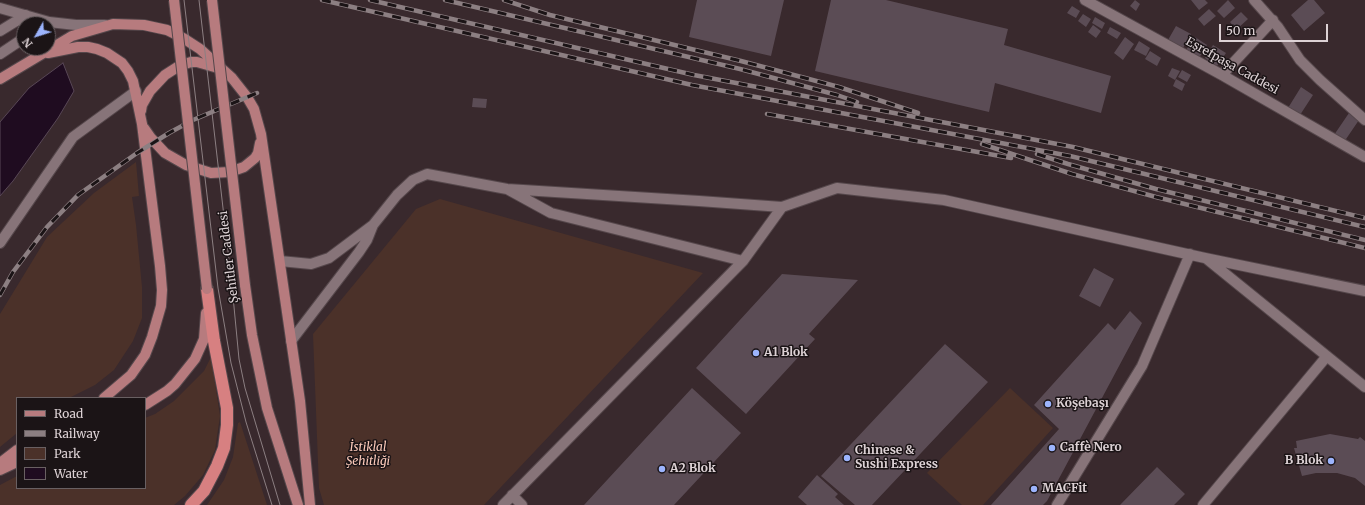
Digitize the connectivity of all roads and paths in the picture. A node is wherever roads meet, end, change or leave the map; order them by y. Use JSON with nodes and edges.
{"nodes":[{"id":1,"x":174,"y":0,"type":"edge"},
{"id":2,"x":212,"y":0,"type":"edge"},
{"id":3,"x":1085,"y":0,"type":"edge"},
{"id":4,"x":1254,"y":0,"type":"edge"},
{"id":5,"x":0,"y":8,"type":"edge"},
{"id":6,"x":26,"y":15,"type":"joint"},
{"id":7,"x":1272,"y":20,"type":"junction"},
{"id":8,"x":56,"y":24,"type":"edge"},
{"id":9,"x":113,"y":24,"type":"junction"},
{"id":10,"x":0,"y":31,"type":"edge"},
{"id":11,"x":16,"y":43,"type":"edge"},
{"id":12,"x":56,"y":46,"type":"edge"},
{"id":13,"x":56,"y":52,"type":"edge"},
{"id":14,"x":0,"y":54,"type":"edge"},
{"id":15,"x":38,"y":56,"type":"edge"},
{"id":16,"x":225,"y":72,"type":"junction"},
{"id":17,"x":1222,"y":75,"type":"junction"},
{"id":18,"x":0,"y":79,"type":"edge"},
{"id":19,"x":136,"y":92,"type":"junction"},
{"id":20,"x":1364,"y":118,"type":"edge"},
{"id":21,"x":141,"y":119,"type":"junction"},
{"id":22,"x":261,"y":134,"type":"junction"},
{"id":23,"x":1365,"y":157,"type":"edge"},
{"id":24,"x":508,"y":189,"type":"junction"},
{"id":25,"x":782,"y":207,"type":"junction"},
{"id":26,"x":373,"y":225,"type":"junction"},
{"id":27,"x":0,"y":243,"type":"edge"},
{"id":28,"x":1190,"y":254,"type":"junction"},
{"id":29,"x":1205,"y":258,"type":"junction"},
{"id":30,"x":743,"y":260,"type":"junction"},
{"id":31,"x":280,"y":261,"type":"junction"},
{"id":32,"x":207,"y":289,"type":"junction"},
{"id":33,"x":1365,"y":291,"type":"edge"},
{"id":34,"x":291,"y":341,"type":"junction"},
{"id":35,"x":1327,"y":356,"type":"junction"},
{"id":36,"x":1365,"y":387,"type":"edge"},
{"id":37,"x":105,"y":397,"type":"edge"},
{"id":38,"x":146,"y":404,"type":"edge"},
{"id":39,"x":16,"y":451,"type":"edge"},
{"id":40,"x":0,"y":462,"type":"edge"},
{"id":41,"x":16,"y":462,"type":"edge"},
{"id":42,"x":0,"y":470,"type":"edge"},
{"id":43,"x":512,"y":495,"type":"junction"},
{"id":44,"x":191,"y":505,"type":"edge"},
{"id":45,"x":298,"y":505,"type":"edge"},
{"id":46,"x":310,"y":505,"type":"edge"},
{"id":47,"x":502,"y":505,"type":"edge"},
{"id":48,"x":522,"y":505,"type":"edge"},
{"id":49,"x":1057,"y":505,"type":"edge"},
{"id":50,"x":1203,"y":505,"type":"edge"}],
"edges":[{"from":1,"to":32,"type":"main road","name":"Şehitler Caddesi","bridge":true},
{"from":2,"to":45,"type":"main road","name":"Şehitler Caddesi","bridge":true},
{"from":3,"to":17,"type":"street","name":"Eşrefpaşa Caddesi"},
{"from":4,"to":7,"type":"street"},
{"from":5,"to":6,"type":"street"},
{"from":6,"to":10,"type":"street"},
{"from":7,"to":17,"type":"street"},
{"from":7,"to":20,"type":"street"},
{"from":8,"to":9,"type":"street"},
{"from":9,"to":12,"type":"main road"},
{"from":9,"to":16,"type":"main road"},
{"from":11,"to":14,"type":"street"},
{"from":13,"to":19,"type":"main road"},
{"from":15,"to":18,"type":"main road"},
{"from":16,"to":21,"type":"main road"},
{"from":16,"to":22,"type":"main road"},
{"from":17,"to":23,"type":"street","name":"Eşrefpaşa Caddesi"},
{"from":19,"to":21,"type":"main road"},
{"from":19,"to":27,"type":"street"},
{"from":21,"to":22,"type":"main road"},
{"from":21,"to":37,"type":"main road"},
{"from":22,"to":31,"type":"main road"},
{"from":24,"to":25,"type":"street"},
{"from":24,"to":26,"type":"street"},
{"from":24,"to":30,"type":"street"},
{"from":25,"to":28,"type":"street"},
{"from":25,"to":30,"type":"street"},
{"from":26,"to":31,"type":"street"},
{"from":26,"to":34,"type":"street"},
{"from":28,"to":29,"type":"street"},
{"from":28,"to":49,"type":"street"},
{"from":29,"to":33,"type":"street"},
{"from":29,"to":35,"type":"street"},
{"from":30,"to":43,"type":"street"},
{"from":31,"to":34,"type":"main road"},
{"from":32,"to":38,"type":"main road","name":"Şehitler Caddesi"},
{"from":32,"to":44,"type":"highway"},
{"from":34,"to":46,"type":"main road"},
{"from":35,"to":36,"type":"street"},
{"from":35,"to":50,"type":"street"},
{"from":39,"to":40,"type":"main road"},
{"from":41,"to":42,"type":"main road"},
{"from":43,"to":47,"type":"street"},
{"from":43,"to":48,"type":"street"}]}
